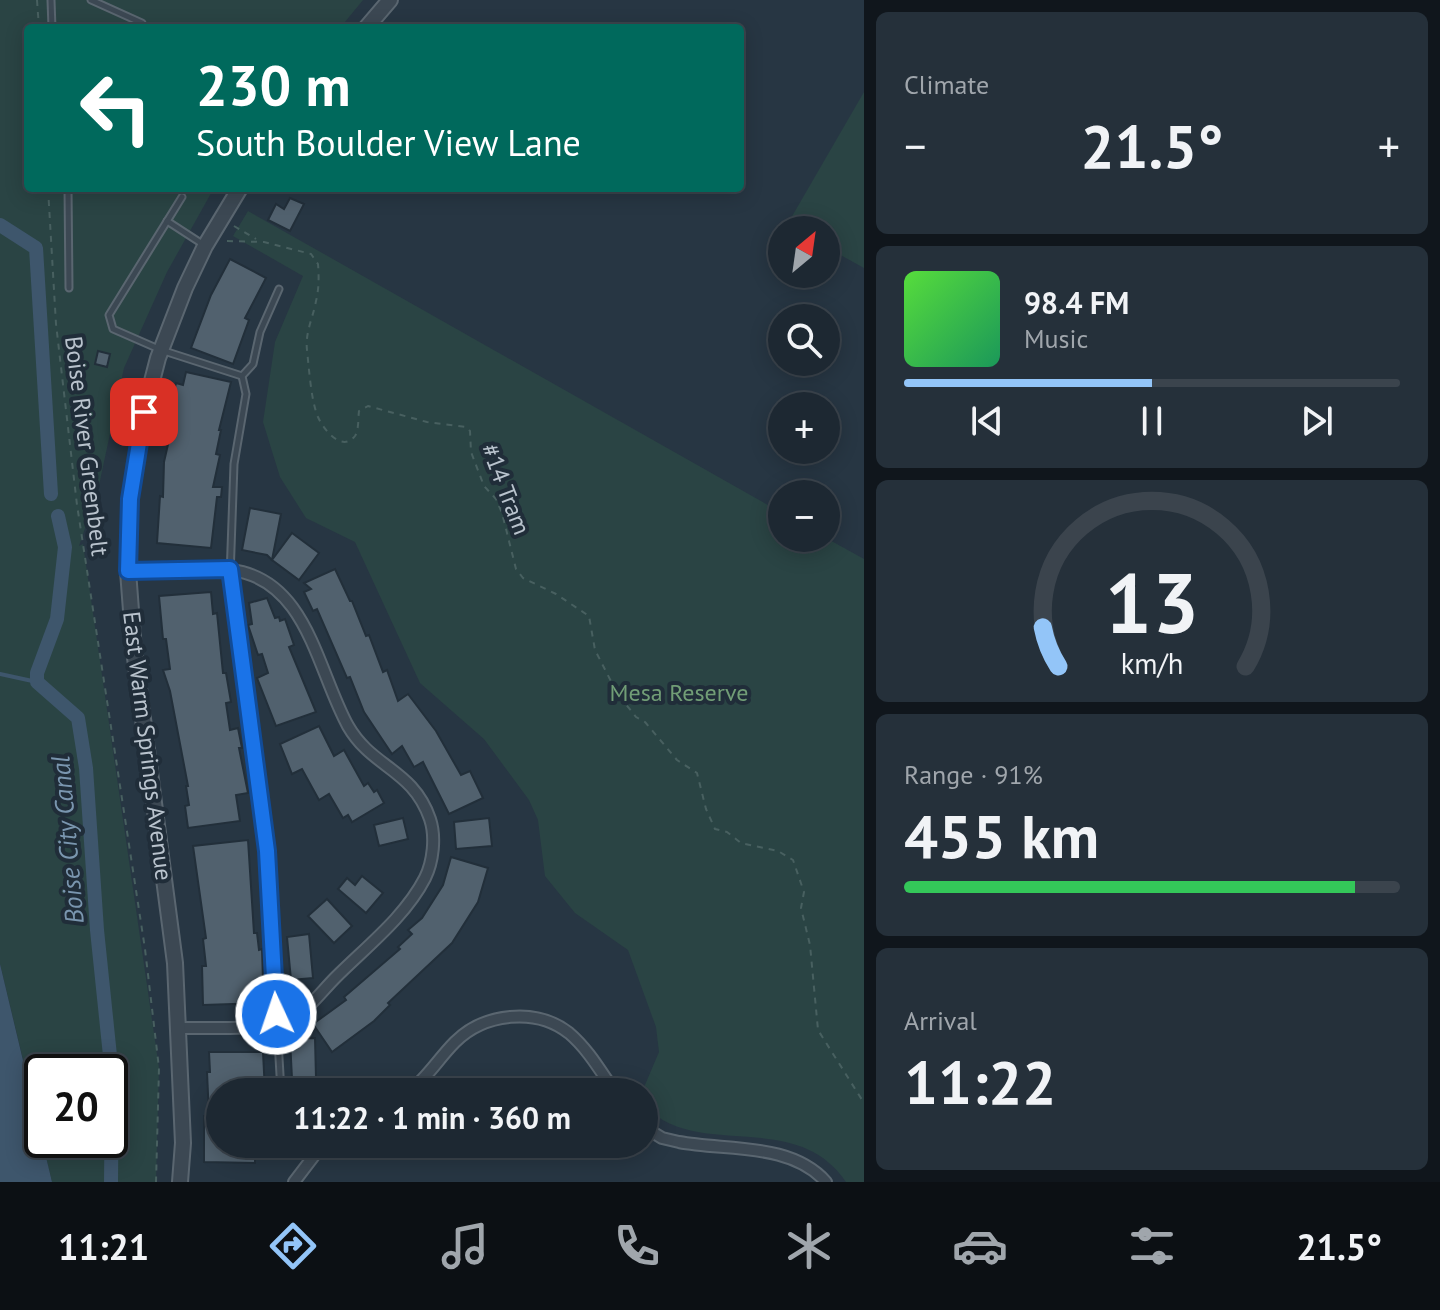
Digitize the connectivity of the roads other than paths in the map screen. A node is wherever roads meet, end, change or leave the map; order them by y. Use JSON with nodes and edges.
{"nodes":[{"id":1,"x":51,"y":0,"type":"edge"},
{"id":2,"x":91,"y":0,"type":"edge"},
{"id":3,"x":390,"y":0,"type":"edge"},
{"id":4,"x":142,"y":23,"type":"dead end"},
{"id":5,"x":52,"y":24,"type":"edge"},
{"id":6,"x":369,"y":24,"type":"edge"},
{"id":7,"x":68,"y":192,"type":"edge"},
{"id":8,"x":238,"y":192,"type":"edge"},
{"id":9,"x":182,"y":197,"type":"dead end"},
{"id":10,"x":167,"y":221,"type":"junction"},
{"id":11,"x":205,"y":246,"type":"junction"},
{"id":12,"x":69,"y":288,"type":"dead end"},
{"id":13,"x":279,"y":289,"type":"dead end"},
{"id":14,"x":161,"y":350,"type":"junction"},
{"id":15,"x":242,"y":376,"type":"junction"},
{"id":16,"x":230,"y":569,"type":"junction"},
{"id":17,"x":128,"y":571,"type":"junction"},
{"id":18,"x":277,"y":1024,"type":"junction"},
{"id":19,"x":177,"y":1028,"type":"junction"},
{"id":20,"x":280,"y":1078,"type":"edge"},
{"id":21,"x":422,"y":1078,"type":"edge"},
{"id":22,"x":605,"y":1078,"type":"edge"},
{"id":23,"x":658,"y":1136,"type":"edge"},
{"id":24,"x":312,"y":1158,"type":"edge"},
{"id":25,"x":180,"y":1182,"type":"edge"},
{"id":26,"x":294,"y":1182,"type":"edge"},
{"id":27,"x":826,"y":1182,"type":"edge"}],
"edges":[{"from":1,"to":5,"type":"lane"},
{"from":2,"to":4,"type":"lane"},
{"from":3,"to":6,"type":"street"},
{"from":7,"to":12,"type":"lane"},
{"from":8,"to":11,"type":"street","name":"East Warm Springs Avenue"},
{"from":9,"to":10,"type":"lane"},
{"from":10,"to":11,"type":"lane"},
{"from":10,"to":14,"type":"lane"},
{"from":11,"to":14,"type":"street","name":"East Warm Springs Avenue"},
{"from":13,"to":15,"type":"lane"},
{"from":14,"to":15,"type":"lane"},
{"from":14,"to":17,"type":"street","name":"East Warm Springs Avenue"},
{"from":15,"to":16,"type":"lane"},
{"from":16,"to":17,"type":"street"},
{"from":16,"to":18,"type":"lane"},
{"from":16,"to":18,"type":"street"},
{"from":17,"to":19,"type":"street","name":"East Warm Springs Avenue"},
{"from":18,"to":19,"type":"street"},
{"from":18,"to":20,"type":"lane"},
{"from":19,"to":25,"type":"street","name":"East Warm Springs Avenue"},
{"from":21,"to":22,"type":"street"},
{"from":23,"to":27,"type":"street"},
{"from":24,"to":26,"type":"street"}]}
